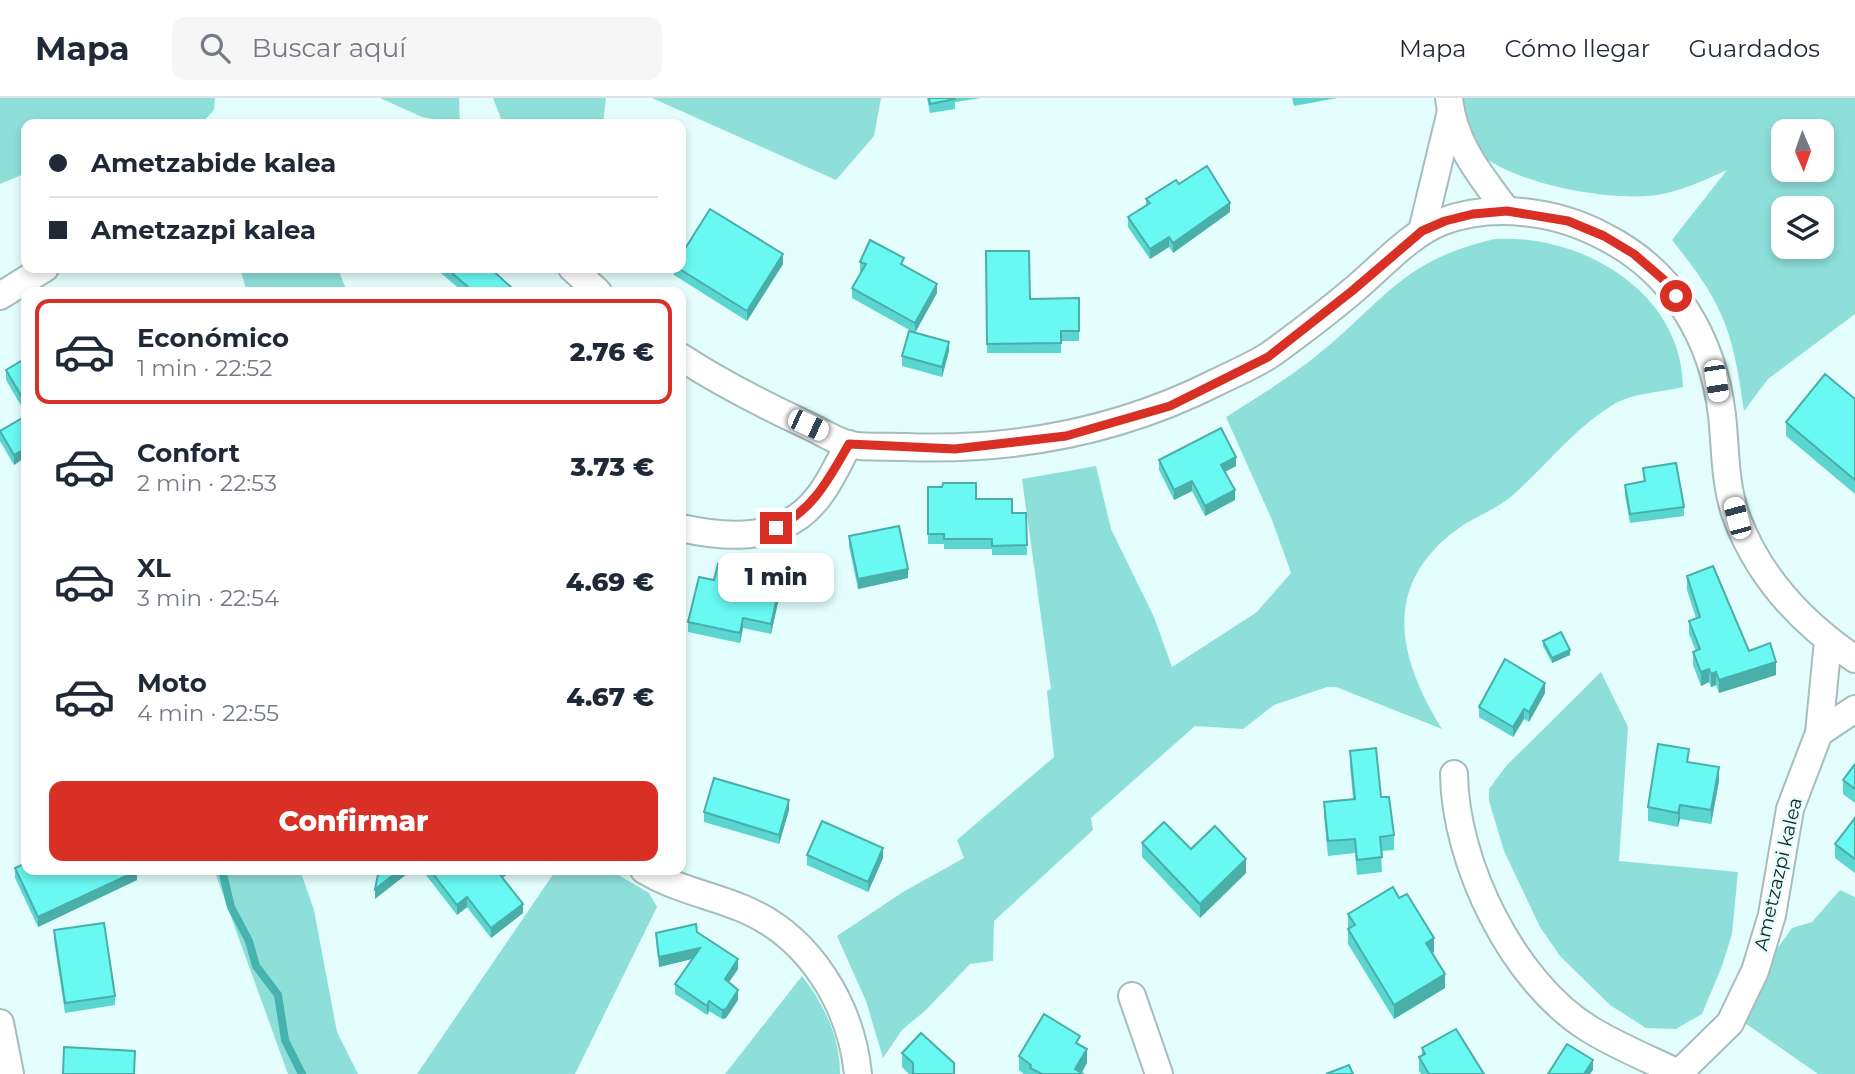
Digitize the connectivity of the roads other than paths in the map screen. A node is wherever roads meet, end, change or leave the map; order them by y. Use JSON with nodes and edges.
{"nodes":[{"id":1,"x":1450,"y":105,"type":"edge"},
{"id":2,"x":1507,"y":211,"type":"junction"},
{"id":3,"x":1422,"y":231,"type":"junction"},
{"id":4,"x":37,"y":273,"type":"edge"},
{"id":5,"x":577,"y":273,"type":"edge"},
{"id":6,"x":593,"y":287,"type":"edge"},
{"id":7,"x":0,"y":296,"type":"edge"},
{"id":8,"x":686,"y":360,"type":"edge"},
{"id":9,"x":849,"y":444,"type":"junction"},
{"id":10,"x":686,"y":529,"type":"edge"},
{"id":11,"x":1828,"y":641,"type":"junction"},
{"id":12,"x":1855,"y":659,"type":"edge"},
{"id":13,"x":1855,"y":709,"type":"edge"},
{"id":14,"x":1819,"y":733,"type":"junction"},
{"id":15,"x":1454,"y":774,"type":"dead end"},
{"id":16,"x":653,"y":875,"type":"edge"},
{"id":17,"x":1132,"y":996,"type":"dead end"},
{"id":18,"x":0,"y":1023,"type":"edge"},
{"id":19,"x":10,"y":1074,"type":"edge"},
{"id":20,"x":858,"y":1074,"type":"edge"},
{"id":21,"x":1159,"y":1074,"type":"edge"},
{"id":22,"x":1678,"y":1074,"type":"edge"}],
"edges":[{"from":1,"to":2,"type":"street"},
{"from":1,"to":3,"type":"street"},
{"from":2,"to":3,"type":"street"},
{"from":2,"to":11,"type":"street"},
{"from":3,"to":9,"type":"street"},
{"from":4,"to":7,"type":"street"},
{"from":5,"to":6,"type":"street"},
{"from":8,"to":9,"type":"street"},
{"from":9,"to":10,"type":"street"},
{"from":11,"to":12,"type":"street"},
{"from":11,"to":14,"type":"street","name":"Ametzazpi kalea"},
{"from":13,"to":14,"type":"street"},
{"from":14,"to":22,"type":"street","name":"Ametzazpi kalea"},
{"from":15,"to":22,"type":"street"},
{"from":16,"to":20,"type":"street"},
{"from":17,"to":21,"type":"street"},
{"from":18,"to":19,"type":"street"}]}
